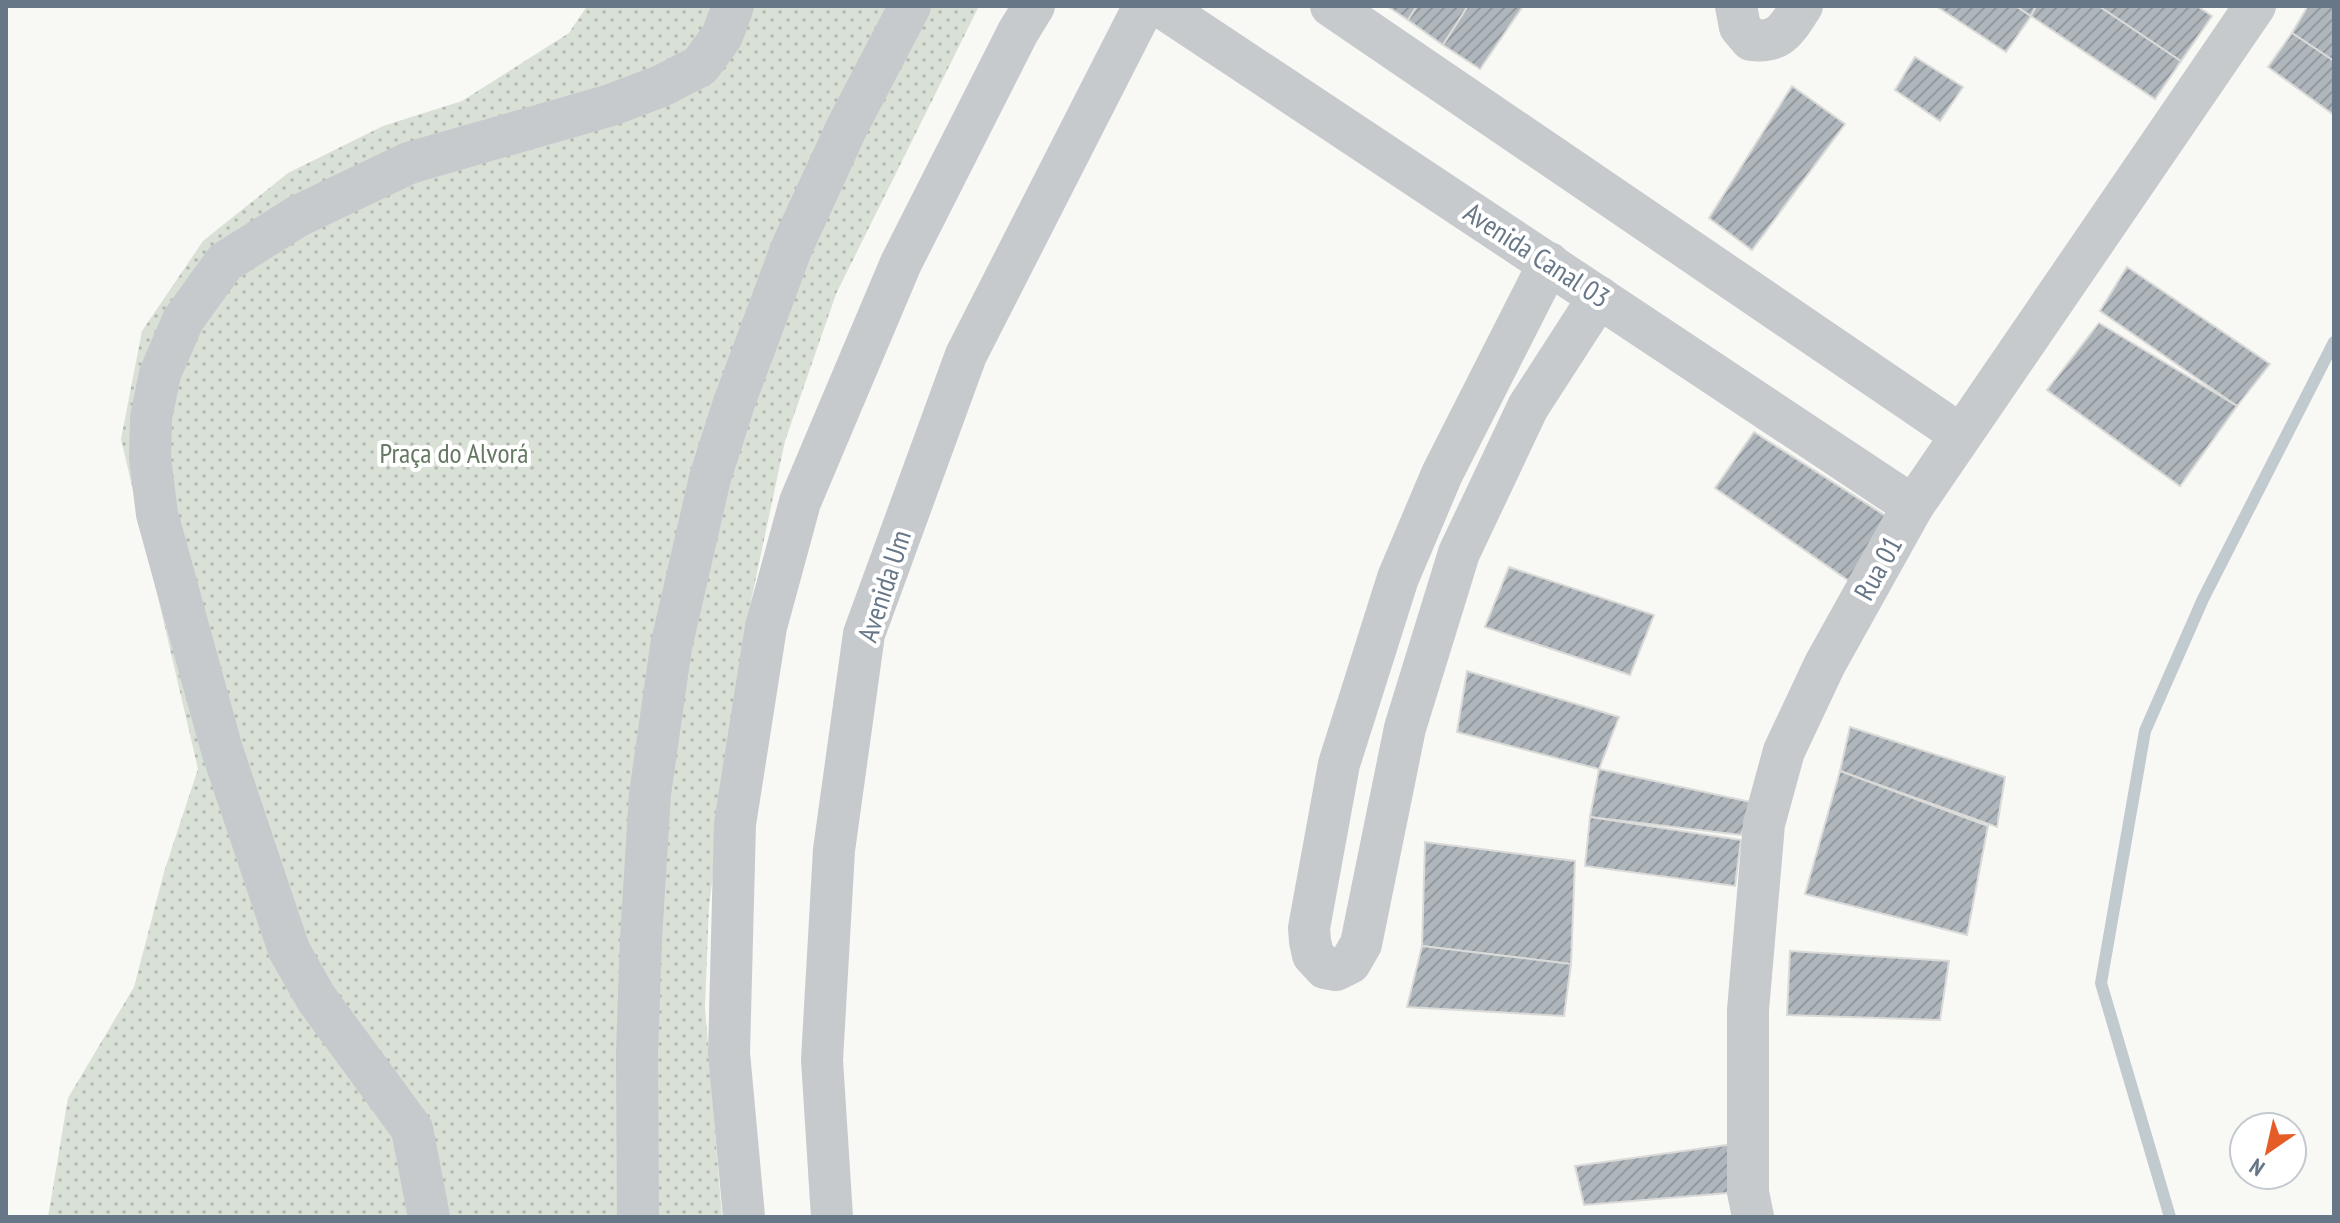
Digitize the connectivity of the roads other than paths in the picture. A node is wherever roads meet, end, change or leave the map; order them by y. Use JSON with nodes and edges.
{"nodes":[{"id":1,"x":733,"y":6,"type":"edge"},
{"id":2,"x":910,"y":6,"type":"edge"},
{"id":3,"x":1034,"y":6,"type":"edge"},
{"id":4,"x":1144,"y":6,"type":"edge"},
{"id":5,"x":1160,"y":6,"type":"edge"},
{"id":6,"x":1331,"y":6,"type":"edge"},
{"id":7,"x":1736,"y":6,"type":"edge"},
{"id":8,"x":1802,"y":6,"type":"edge"},
{"id":9,"x":2255,"y":6,"type":"edge"},
{"id":10,"x":1549,"y":263,"type":"junction"},
{"id":11,"x":1599,"y":297,"type":"junction"},
{"id":12,"x":1961,"y":435,"type":"junction"},
{"id":13,"x":1913,"y":506,"type":"junction"},
{"id":14,"x":429,"y":1217,"type":"edge"},
{"id":15,"x":638,"y":1217,"type":"edge"},
{"id":16,"x":744,"y":1217,"type":"edge"},
{"id":17,"x":832,"y":1217,"type":"edge"},
{"id":18,"x":1753,"y":1217,"type":"edge"}],
"edges":[{"from":1,"to":14,"type":"street"},
{"from":2,"to":15,"type":"street"},
{"from":3,"to":16,"type":"street"},
{"from":4,"to":17,"type":"street","name":"Avenida Um"},
{"from":5,"to":10,"type":"street","name":"Avenida Canal 03"},
{"from":6,"to":12,"type":"street"},
{"from":7,"to":8,"type":"street"},
{"from":9,"to":12,"type":"street","name":"Rua 01"},
{"from":10,"to":11,"type":"street","name":"Avenida Canal 03"},
{"from":10,"to":11,"type":"street"},
{"from":11,"to":13,"type":"street","name":"Avenida Canal 03"},
{"from":12,"to":13,"type":"street","name":"Rua 01"},
{"from":13,"to":18,"type":"street","name":"Rua 01"}]}
